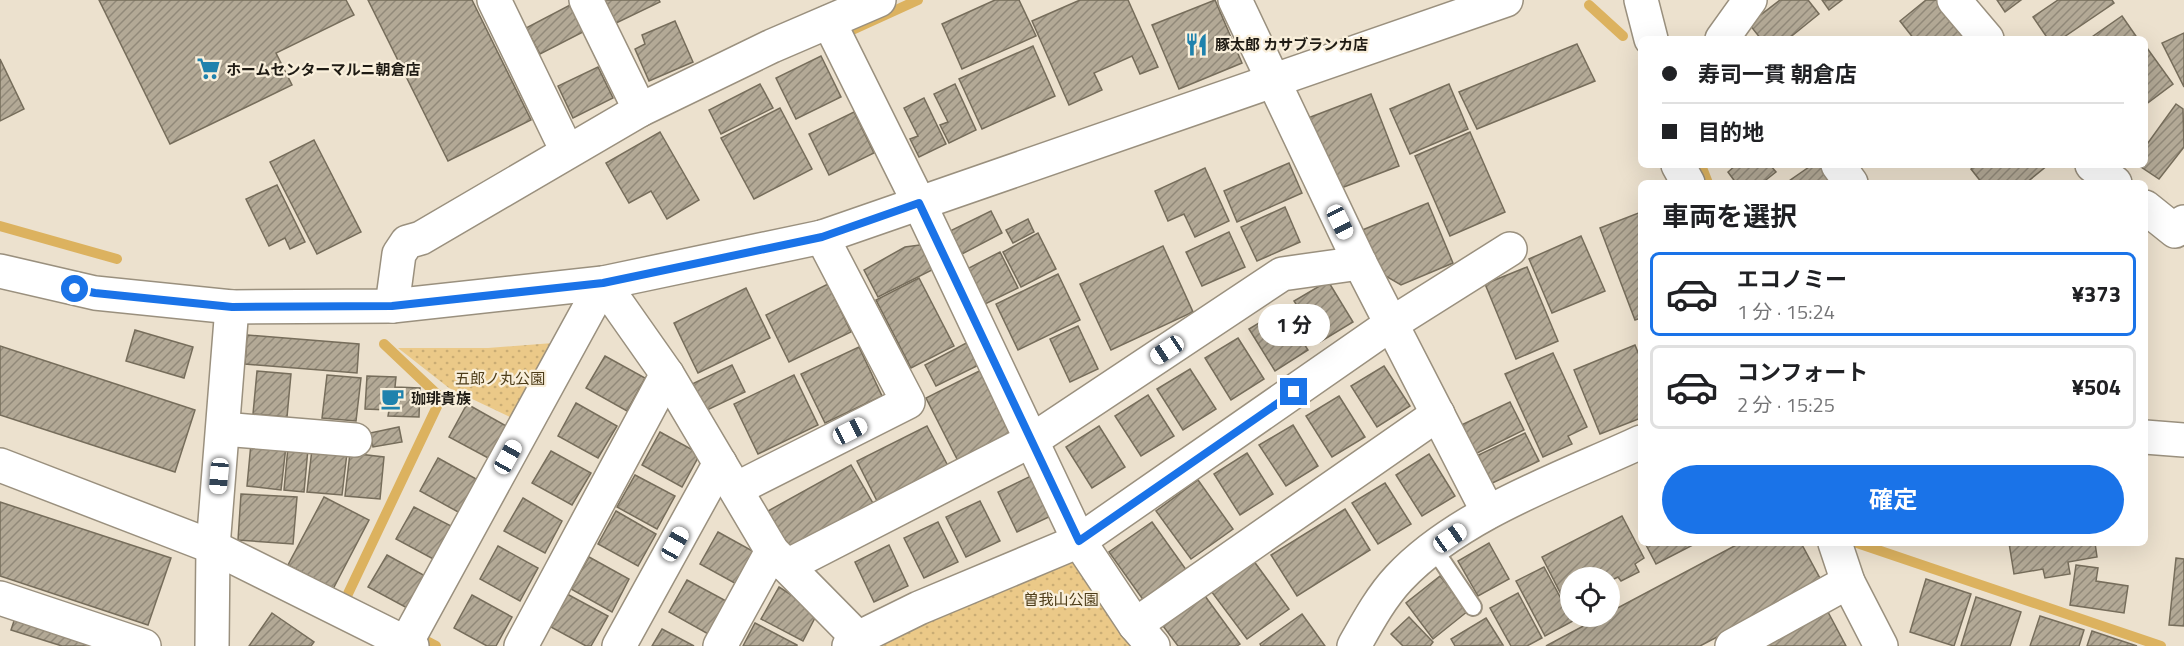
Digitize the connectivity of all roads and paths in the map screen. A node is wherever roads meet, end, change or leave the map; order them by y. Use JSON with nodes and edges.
{"nodes":[{"id":1,"x":494,"y":0,"type":"edge"},
{"id":2,"x":586,"y":0,"type":"edge"},
{"id":3,"x":879,"y":0,"type":"edge"},
{"id":4,"x":1235,"y":0,"type":"edge"},
{"id":5,"x":1506,"y":0,"type":"edge"},
{"id":6,"x":1641,"y":0,"type":"edge"},
{"id":7,"x":1954,"y":0,"type":"edge"},
{"id":8,"x":836,"y":35,"type":"junction"},
{"id":9,"x":1650,"y":36,"type":"edge"},
{"id":10,"x":1984,"y":36,"type":"edge"},
{"id":11,"x":1272,"y":81,"type":"junction"},
{"id":12,"x":640,"y":110,"type":"junction"},
{"id":13,"x":567,"y":151,"type":"junction"},
{"id":14,"x":2096,"y":168,"type":"edge"},
{"id":15,"x":2111,"y":180,"type":"edge"},
{"id":16,"x":919,"y":203,"type":"junction"},
{"id":17,"x":2148,"y":209,"type":"edge"},
{"id":18,"x":2184,"y":222,"type":"edge"},
{"id":19,"x":822,"y":237,"type":"junction"},
{"id":20,"x":1510,"y":249,"type":"dead end"},
{"id":21,"x":1360,"y":263,"type":"junction"},
{"id":22,"x":0,"y":271,"type":"edge"},
{"id":23,"x":603,"y":283,"type":"junction"},
{"id":24,"x":392,"y":306,"type":"junction"},
{"id":25,"x":232,"y":307,"type":"junction"},
{"id":26,"x":1391,"y":324,"type":"junction"},
{"id":27,"x":667,"y":374,"type":"junction"},
{"id":28,"x":1438,"y":414,"type":"junction"},
{"id":29,"x":223,"y":429,"type":"junction"},
{"id":30,"x":2148,"y":437,"type":"edge"},
{"id":31,"x":355,"y":440,"type":"dead end"},
{"id":32,"x":1034,"y":440,"type":"junction"},
{"id":33,"x":2184,"y":440,"type":"edge"},
{"id":34,"x":1638,"y":443,"type":"edge"},
{"id":35,"x":0,"y":465,"type":"edge"},
{"id":36,"x":728,"y":476,"type":"junction"},
{"id":37,"x":1488,"y":512,"type":"junction"},
{"id":38,"x":1079,"y":541,"type":"junction"},
{"id":39,"x":213,"y":546,"type":"junction"},
{"id":40,"x":1836,"y":546,"type":"edge"},
{"id":41,"x":1434,"y":549,"type":"junction"},
{"id":42,"x":779,"y":559,"type":"junction"},
{"id":43,"x":1848,"y":582,"type":"junction"},
{"id":44,"x":0,"y":598,"type":"edge"},
{"id":45,"x":1473,"y":607,"type":"dead end"},
{"id":46,"x":1144,"y":635,"type":"edge"},
{"id":47,"x":411,"y":638,"type":"edge"},
{"id":48,"x":853,"y":642,"type":"edge"},
{"id":49,"x":144,"y":646,"type":"edge"},
{"id":50,"x":212,"y":646,"type":"edge"},
{"id":51,"x":521,"y":646,"type":"edge"},
{"id":52,"x":619,"y":646,"type":"edge"},
{"id":53,"x":720,"y":646,"type":"edge"},
{"id":54,"x":1354,"y":646,"type":"edge"},
{"id":55,"x":1732,"y":646,"type":"edge"},
{"id":56,"x":1881,"y":646,"type":"edge"}],
"edges":[{"from":1,"to":13,"type":"street"},
{"from":2,"to":12,"type":"street"},
{"from":3,"to":8,"type":"street"},
{"from":4,"to":11,"type":"street"},
{"from":5,"to":11,"type":"street"},
{"from":6,"to":9,"type":"street"},
{"from":7,"to":10,"type":"street"},
{"from":8,"to":12,"type":"street"},
{"from":8,"to":16,"type":"street"},
{"from":11,"to":16,"type":"street"},
{"from":11,"to":21,"type":"street"},
{"from":12,"to":13,"type":"street"},
{"from":13,"to":24,"type":"street"},
{"from":14,"to":15,"type":"street"},
{"from":16,"to":19,"type":"street"},
{"from":16,"to":32,"type":"street"},
{"from":17,"to":18,"type":"street"},
{"from":19,"to":23,"type":"street"},
{"from":19,"to":36,"type":"street"},
{"from":20,"to":26,"type":"street"},
{"from":21,"to":26,"type":"street"},
{"from":21,"to":32,"type":"street"},
{"from":22,"to":25,"type":"street"},
{"from":23,"to":24,"type":"street"},
{"from":23,"to":27,"type":"street"},
{"from":23,"to":47,"type":"street"},
{"from":24,"to":25,"type":"street"},
{"from":25,"to":29,"type":"street"},
{"from":26,"to":28,"type":"street"},
{"from":26,"to":38,"type":"street"},
{"from":27,"to":36,"type":"street"},
{"from":27,"to":51,"type":"street"},
{"from":28,"to":37,"type":"street"},
{"from":28,"to":46,"type":"street"},
{"from":29,"to":31,"type":"street"},
{"from":29,"to":39,"type":"street"},
{"from":30,"to":33,"type":"street"},
{"from":32,"to":38,"type":"street"},
{"from":32,"to":42,"type":"street"},
{"from":34,"to":37,"type":"street"},
{"from":35,"to":39,"type":"street"},
{"from":36,"to":42,"type":"street"},
{"from":36,"to":52,"type":"street"},
{"from":37,"to":41,"type":"street"},
{"from":38,"to":46,"type":"street"},
{"from":38,"to":48,"type":"street"},
{"from":39,"to":47,"type":"street"},
{"from":39,"to":50,"type":"street"},
{"from":40,"to":43,"type":"street"},
{"from":41,"to":45,"type":"lane"},
{"from":41,"to":54,"type":"street"},
{"from":42,"to":48,"type":"street"},
{"from":42,"to":53,"type":"street"},
{"from":43,"to":55,"type":"street"},
{"from":43,"to":56,"type":"street"},
{"from":44,"to":49,"type":"street"}]}
